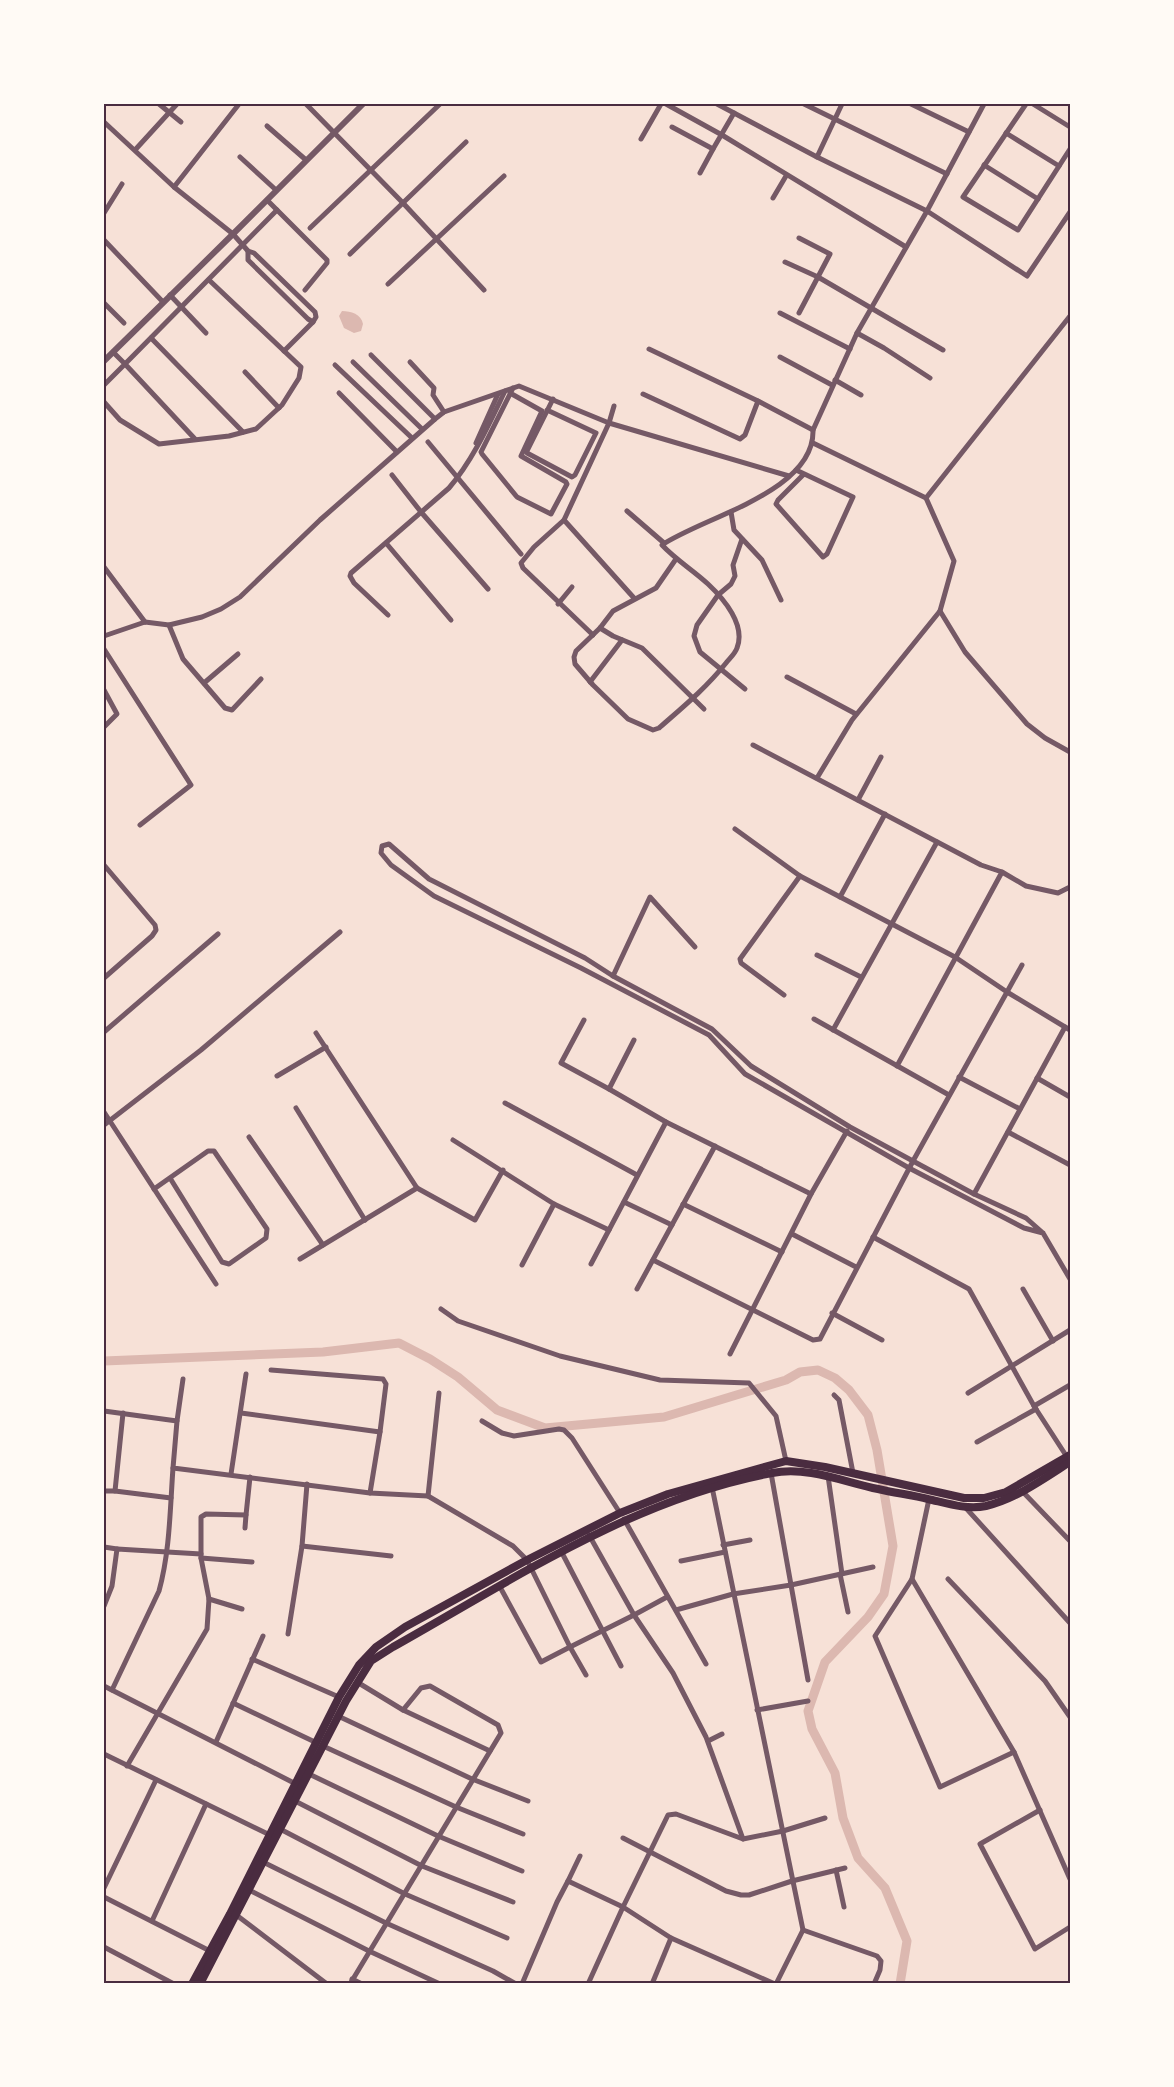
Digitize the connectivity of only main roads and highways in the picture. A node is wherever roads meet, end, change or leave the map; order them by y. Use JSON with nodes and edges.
{"nodes":[{"id":1,"x":1070,"y":1461,"type":"edge"},
{"id":2,"x":856,"y":1477,"type":"junction"},
{"id":3,"x":915,"y":1486,"type":"junction"},
{"id":4,"x":914,"y":1496,"type":"junction"},
{"id":5,"x":622,"y":1516,"type":"junction"},
{"id":6,"x":588,"y":1533,"type":"junction"},
{"id":7,"x":320,"y":1744,"type":"junction"},
{"id":8,"x":270,"y":1840,"type":"junction"},
{"id":9,"x":192,"y":1983,"type":"edge"},
{"id":10,"x":200,"y":1983,"type":"edge"}],
"edges":[{"from":1,"to":3,"type":"main road"},
{"from":1,"to":4,"type":"main road"},
{"from":2,"to":3,"type":"main road"},
{"from":2,"to":4,"type":"main road"},
{"from":2,"to":5,"type":"main road"},
{"from":2,"to":5,"type":"main road"},
{"from":3,"to":4,"type":"main road"},
{"from":5,"to":6,"type":"main road"},
{"from":6,"to":7,"type":"main road"},
{"from":6,"to":7,"type":"main road"},
{"from":7,"to":8,"type":"main road"},
{"from":7,"to":8,"type":"main road"},
{"from":8,"to":9,"type":"main road"},
{"from":8,"to":10,"type":"main road"}]}
